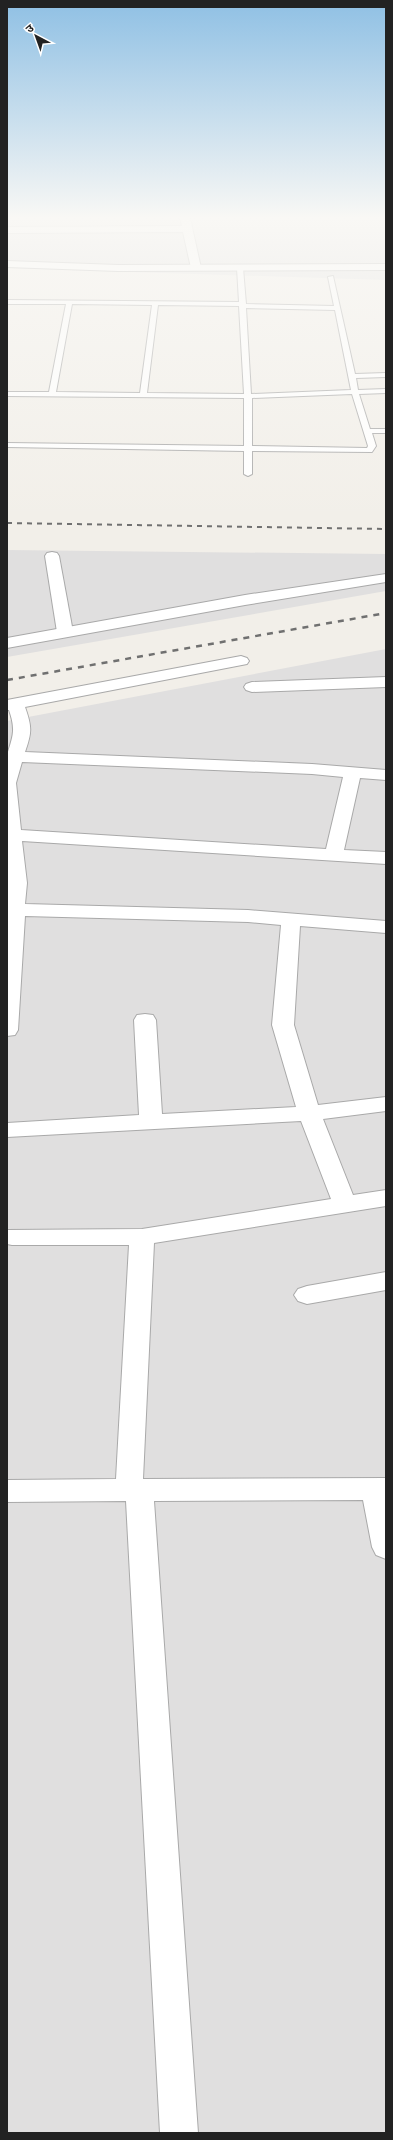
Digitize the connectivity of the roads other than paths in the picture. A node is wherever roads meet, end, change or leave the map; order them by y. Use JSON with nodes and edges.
{"nodes":[{"id":1,"x":66,"y":318,"type":"edge"},
{"id":2,"x":153,"y":318,"type":"edge"},
{"id":3,"x":244,"y":318,"type":"edge"},
{"id":4,"x":340,"y":318,"type":"edge"},
{"id":5,"x":386,"y":375,"type":"edge"},
{"id":6,"x":352,"y":376,"type":"junction"},
{"id":7,"x":386,"y":391,"type":"edge"},
{"id":8,"x":355,"y":392,"type":"junction"},
{"id":9,"x":7,"y":394,"type":"edge"},
{"id":10,"x":52,"y":394,"type":"junction"},
{"id":11,"x":143,"y":395,"type":"junction"},
{"id":12,"x":248,"y":396,"type":"junction"},
{"id":13,"x":368,"y":431,"type":"junction"},
{"id":14,"x":386,"y":431,"type":"edge"},
{"id":15,"x":7,"y":445,"type":"edge"},
{"id":16,"x":248,"y":449,"type":"junction"},
{"id":17,"x":248,"y":474,"type":"dead end"},
{"id":18,"x":52,"y":556,"type":"dead end"},
{"id":19,"x":386,"y":578,"type":"edge"},
{"id":20,"x":65,"y":632,"type":"junction"},
{"id":21,"x":7,"y":643,"type":"edge"},
{"id":22,"x":241,"y":662,"type":"dead end"},
{"id":23,"x":386,"y":682,"type":"edge"},
{"id":24,"x":252,"y":688,"type":"dead end"},
{"id":25,"x":11,"y":705,"type":"edge"},
{"id":26,"x":16,"y":757,"type":"junction"},
{"id":27,"x":354,"y":772,"type":"junction"},
{"id":28,"x":386,"y":775,"type":"edge"},
{"id":29,"x":8,"y":777,"type":"edge"},
{"id":30,"x":12,"y":835,"type":"junction"},
{"id":31,"x":334,"y":854,"type":"junction"},
{"id":32,"x":386,"y":858,"type":"edge"},
{"id":33,"x":12,"y":883,"type":"edge"},
{"id":34,"x":15,"y":910,"type":"junction"},
{"id":35,"x":291,"y":919,"type":"junction"},
{"id":36,"x":386,"y":927,"type":"edge"},
{"id":37,"x":145,"y":1020,"type":"dead end"},
{"id":38,"x":7,"y":1030,"type":"edge"},
{"id":39,"x":386,"y":1104,"type":"edge"},
{"id":40,"x":309,"y":1113,"type":"junction"},
{"id":41,"x":151,"y":1122,"type":"junction"},
{"id":42,"x":7,"y":1130,"type":"edge"},
{"id":43,"x":386,"y":1198,"type":"edge"},
{"id":44,"x":345,"y":1205,"type":"junction"},
{"id":45,"x":12,"y":1237,"type":"dead end"},
{"id":46,"x":142,"y":1237,"type":"junction"},
{"id":47,"x":386,"y":1281,"type":"edge"},
{"id":48,"x":307,"y":1295,"type":"dead end"},
{"id":49,"x":381,"y":1489,"type":"edge"},
{"id":50,"x":134,"y":1490,"type":"junction"},
{"id":51,"x":7,"y":1491,"type":"edge"},
{"id":52,"x":386,"y":1547,"type":"edge"},
{"id":53,"x":179,"y":2133,"type":"edge"}],
"edges":[{"from":1,"to":10,"type":"lane"},
{"from":2,"to":11,"type":"lane"},
{"from":3,"to":12,"type":"lane"},
{"from":4,"to":6,"type":"lane"},
{"from":5,"to":6,"type":"lane"},
{"from":6,"to":8,"type":"lane"},
{"from":7,"to":8,"type":"lane"},
{"from":8,"to":12,"type":"lane"},
{"from":8,"to":13,"type":"lane"},
{"from":9,"to":10,"type":"lane"},
{"from":10,"to":11,"type":"lane"},
{"from":11,"to":12,"type":"lane"},
{"from":12,"to":16,"type":"lane"},
{"from":13,"to":14,"type":"lane"},
{"from":13,"to":16,"type":"lane"},
{"from":15,"to":16,"type":"lane"},
{"from":16,"to":17,"type":"lane"},
{"from":18,"to":20,"type":"street"},
{"from":19,"to":20,"type":"street"},
{"from":20,"to":21,"type":"street"},
{"from":22,"to":25,"type":"street"},
{"from":23,"to":24,"type":"street"},
{"from":25,"to":26,"type":"street"},
{"from":26,"to":27,"type":"street"},
{"from":26,"to":29,"type":"street"},
{"from":27,"to":28,"type":"street"},
{"from":27,"to":31,"type":"street"},
{"from":29,"to":30,"type":"street"},
{"from":30,"to":31,"type":"street"},
{"from":30,"to":33,"type":"street"},
{"from":31,"to":32,"type":"street"},
{"from":33,"to":34,"type":"street"},
{"from":34,"to":35,"type":"street"},
{"from":34,"to":38,"type":"street"},
{"from":35,"to":36,"type":"street"},
{"from":35,"to":40,"type":"street"},
{"from":37,"to":41,"type":"street"},
{"from":39,"to":40,"type":"street"},
{"from":40,"to":41,"type":"street"},
{"from":40,"to":44,"type":"street"},
{"from":41,"to":42,"type":"street"},
{"from":43,"to":44,"type":"street"},
{"from":44,"to":46,"type":"street"},
{"from":45,"to":46,"type":"street"},
{"from":46,"to":50,"type":"street"},
{"from":47,"to":48,"type":"street"},
{"from":49,"to":50,"type":"street"},
{"from":49,"to":52,"type":"street"},
{"from":50,"to":51,"type":"street"},
{"from":50,"to":53,"type":"street"}]}
